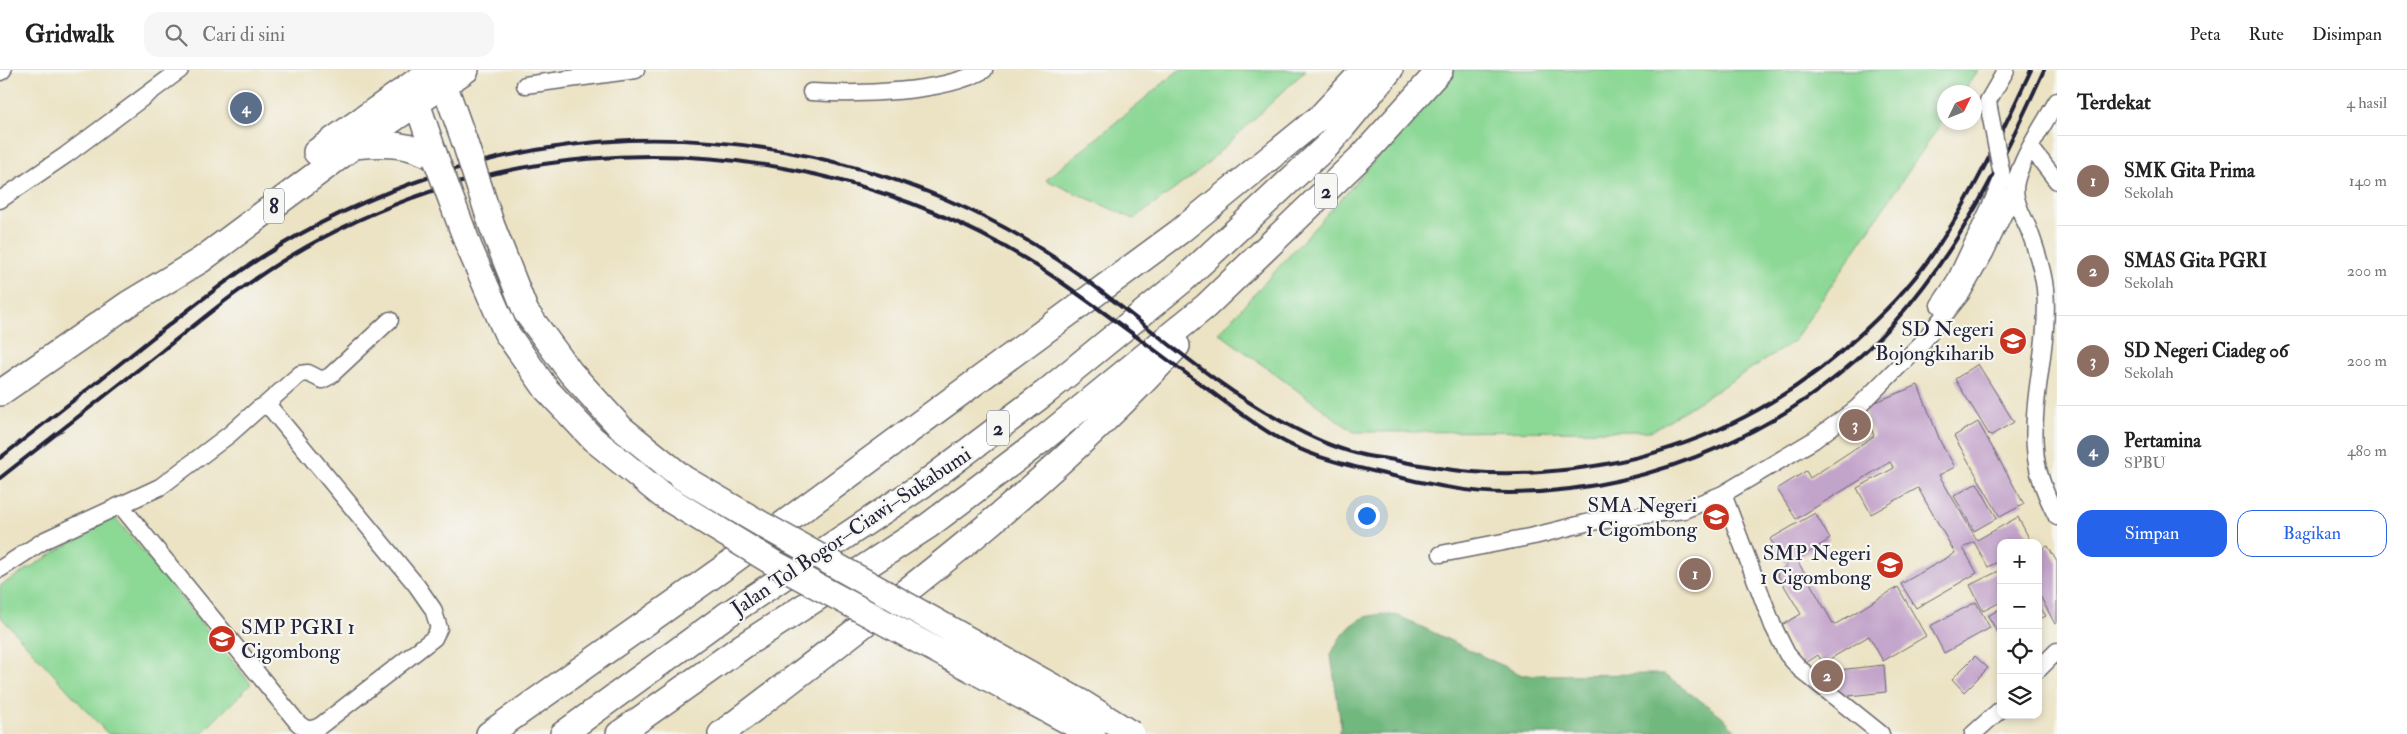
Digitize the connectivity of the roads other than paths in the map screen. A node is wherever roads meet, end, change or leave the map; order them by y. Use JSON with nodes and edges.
{"nodes":[{"id":1,"x":180,"y":70,"type":"edge"},
{"id":2,"x":466,"y":70,"type":"edge"},
{"id":3,"x":478,"y":70,"type":"edge"},
{"id":4,"x":636,"y":70,"type":"edge"},
{"id":5,"x":984,"y":70,"type":"edge"},
{"id":6,"x":1364,"y":70,"type":"edge"},
{"id":7,"x":1390,"y":70,"type":"edge"},
{"id":8,"x":1440,"y":70,"type":"edge"},
{"id":9,"x":2006,"y":70,"type":"edge"},
{"id":10,"x":438,"y":75,"type":"edge"},
{"id":11,"x":525,"y":86,"type":"dead end"},
{"id":12,"x":811,"y":92,"type":"dead end"},
{"id":13,"x":412,"y":95,"type":"junction"},
{"id":14,"x":2057,"y":101,"type":"edge"},
{"id":15,"x":456,"y":116,"type":"junction"},
{"id":16,"x":356,"y":146,"type":"junction"},
{"id":17,"x":2030,"y":148,"type":"junction"},
{"id":18,"x":436,"y":159,"type":"junction"},
{"id":19,"x":2057,"y":181,"type":"edge"},
{"id":20,"x":2015,"y":190,"type":"junction"},
{"id":21,"x":0,"y":200,"type":"edge"},
{"id":22,"x":128,"y":304,"type":"junction"},
{"id":23,"x":1206,"y":306,"type":"junction"},
{"id":24,"x":390,"y":320,"type":"dead end"},
{"id":25,"x":1896,"y":368,"type":"junction"},
{"id":26,"x":0,"y":393,"type":"edge"},
{"id":27,"x":265,"y":405,"type":"junction"},
{"id":28,"x":1723,"y":494,"type":"junction"},
{"id":29,"x":122,"y":506,"type":"junction"},
{"id":30,"x":2057,"y":517,"type":"edge"},
{"id":31,"x":1441,"y":554,"type":"dead end"},
{"id":32,"x":0,"y":569,"type":"edge"},
{"id":33,"x":2057,"y":651,"type":"edge"},
{"id":34,"x":2042,"y":666,"type":"edge"},
{"id":35,"x":1997,"y":713,"type":"edge"},
{"id":36,"x":489,"y":734,"type":"edge"},
{"id":37,"x":563,"y":734,"type":"edge"},
{"id":38,"x":619,"y":734,"type":"edge"},
{"id":39,"x":721,"y":734,"type":"edge"},
{"id":40,"x":1092,"y":734,"type":"edge"},
{"id":41,"x":1132,"y":734,"type":"edge"},
{"id":42,"x":1881,"y":734,"type":"edge"},
{"id":43,"x":1974,"y":734,"type":"edge"}],
"edges":[{"from":1,"to":21,"type":"street"},
{"from":2,"to":10,"type":"highway","number":"8"},
{"from":3,"to":15,"type":"highway"},
{"from":4,"to":11,"type":"street"},
{"from":5,"to":12,"type":"street"},
{"from":6,"to":36,"type":"highway"},
{"from":7,"to":37,"type":"highway","name":"Jalan Tol Bogor–Ciawi–Sukabumi","number":"2"},
{"from":8,"to":23,"type":"highway","name":"Jalan Tol Bogor–Ciawi–Sukabumi","number":"2"},
{"from":9,"to":25,"type":"street","bridge":true},
{"from":10,"to":13,"type":"highway","number":"8"},
{"from":10,"to":15,"type":"highway"},
{"from":13,"to":16,"type":"highway","number":"8"},
{"from":13,"to":18,"type":"highway"},
{"from":13,"to":22,"type":"highway","number":"8"},
{"from":14,"to":17,"type":"street"},
{"from":15,"to":41,"type":"highway","bridge":true},
{"from":16,"to":18,"type":"highway"},
{"from":16,"to":22,"type":"highway","number":"8"},
{"from":17,"to":19,"type":"street"},
{"from":17,"to":20,"type":"street"},
{"from":18,"to":40,"type":"highway","bridge":true},
{"from":20,"to":25,"type":"street"},
{"from":20,"to":30,"type":"street"},
{"from":22,"to":26,"type":"highway","number":"8"},
{"from":23,"to":38,"type":"highway","name":"Jalan Tol Bogor–Ciawi–Sukabumi","number":"2"},
{"from":23,"to":39,"type":"highway"},
{"from":24,"to":27,"type":"street"},
{"from":25,"to":28,"type":"street"},
{"from":27,"to":29,"type":"street"},
{"from":27,"to":29,"type":"street"},
{"from":28,"to":31,"type":"street"},
{"from":28,"to":42,"type":"street"},
{"from":29,"to":32,"type":"street"},
{"from":33,"to":34,"type":"street"},
{"from":35,"to":43,"type":"street"}]}
